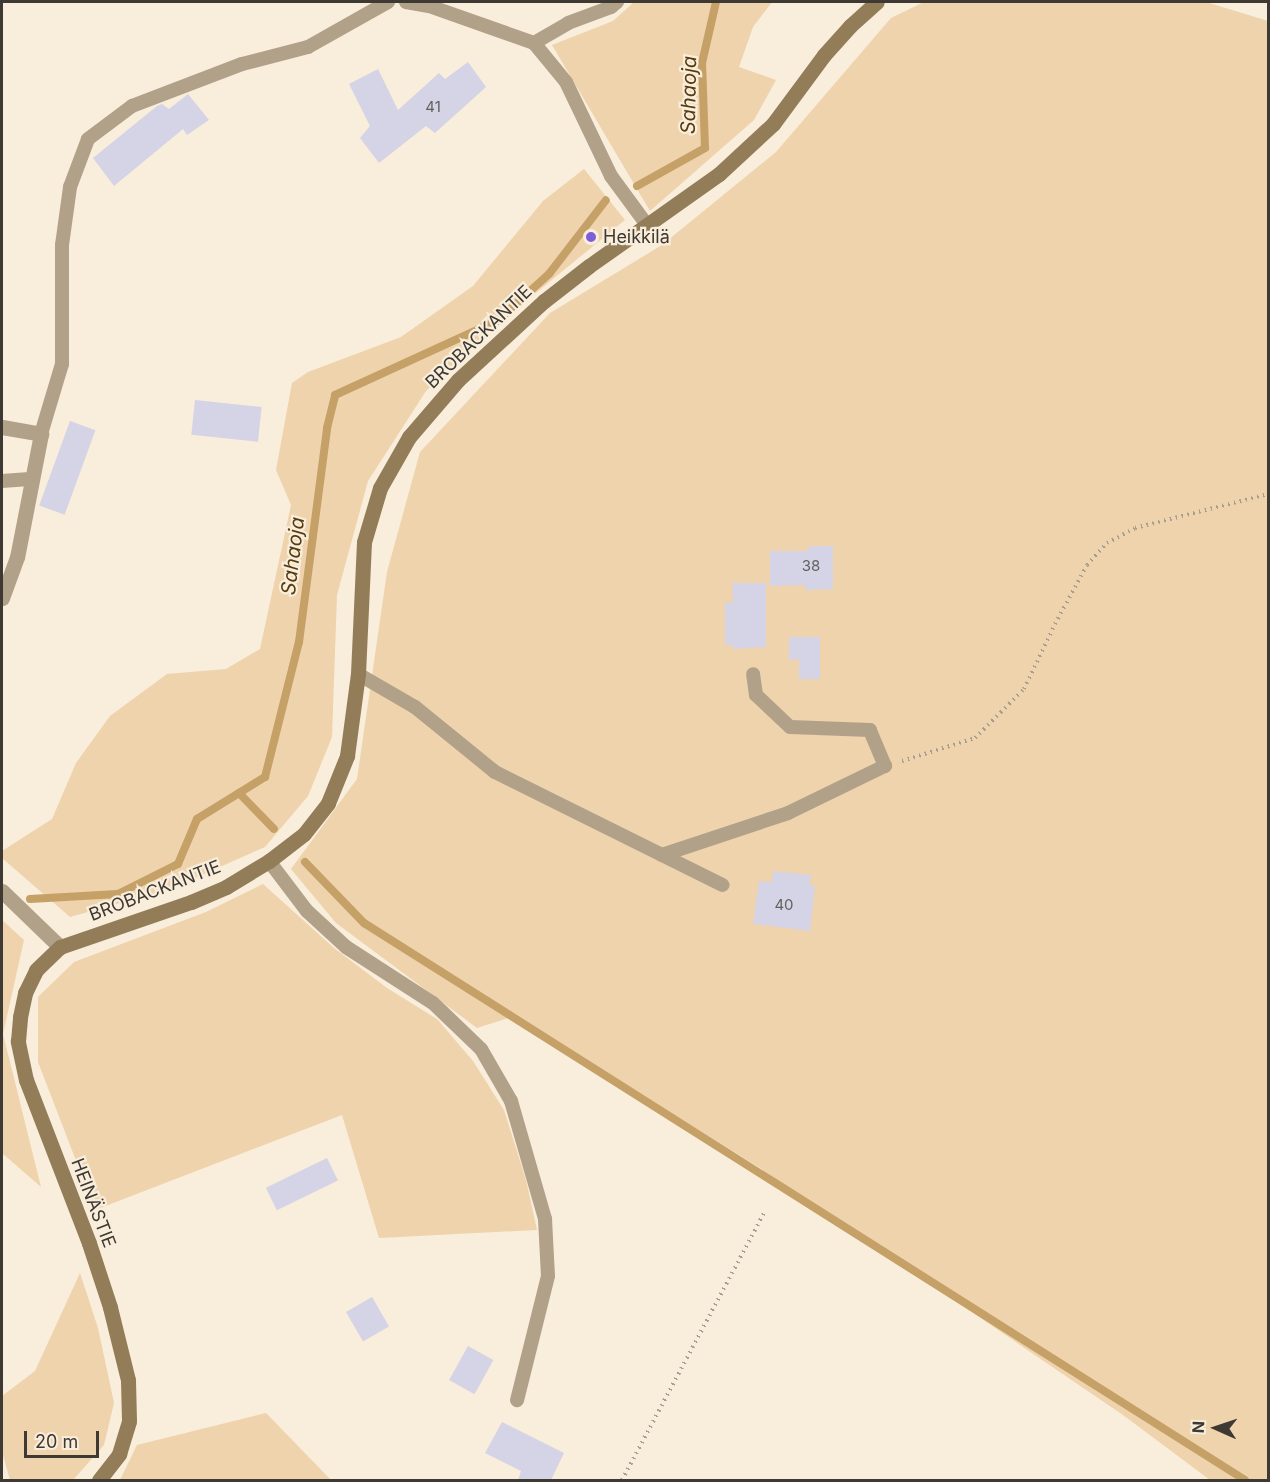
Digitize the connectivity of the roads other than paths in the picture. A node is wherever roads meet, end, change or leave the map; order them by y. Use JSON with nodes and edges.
{"nodes":[{"id":1,"x":388,"y":2,"type":"edge"},
{"id":2,"x":406,"y":2,"type":"edge"},
{"id":3,"x":617,"y":2,"type":"edge"},
{"id":4,"x":877,"y":2,"type":"edge"},
{"id":5,"x":534,"y":43,"type":"junction"},
{"id":6,"x":647,"y":225,"type":"junction"},
{"id":7,"x":2,"y":427,"type":"edge"},
{"id":8,"x":41,"y":434,"type":"junction"},
{"id":9,"x":33,"y":479,"type":"junction"},
{"id":10,"x":2,"y":481,"type":"edge"},
{"id":11,"x":2,"y":598,"type":"edge"},
{"id":12,"x":358,"y":674,"type":"junction"},
{"id":13,"x":753,"y":674,"type":"dead end"},
{"id":14,"x":662,"y":855,"type":"junction"},
{"id":15,"x":269,"y":861,"type":"junction"},
{"id":16,"x":723,"y":885,"type":"dead end"},
{"id":17,"x":2,"y":891,"type":"edge"},
{"id":18,"x":60,"y":947,"type":"junction"},
{"id":19,"x":517,"y":1400,"type":"dead end"},
{"id":20,"x":99,"y":1480,"type":"edge"}],
"edges":[{"from":1,"to":8,"type":"lane"},
{"from":2,"to":5,"type":"lane"},
{"from":3,"to":5,"type":"lane"},
{"from":4,"to":6,"type":"street","name":"BROBACKANTIE"},
{"from":5,"to":6,"type":"lane"},
{"from":6,"to":12,"type":"street","name":"BROBACKANTIE"},
{"from":7,"to":8,"type":"street"},
{"from":8,"to":9,"type":"street"},
{"from":9,"to":10,"type":"lane"},
{"from":9,"to":11,"type":"street"},
{"from":12,"to":14,"type":"lane"},
{"from":12,"to":15,"type":"street","name":"BROBACKANTIE"},
{"from":13,"to":14,"type":"lane"},
{"from":14,"to":16,"type":"lane"},
{"from":15,"to":18,"type":"street","name":"BROBACKANTIE"},
{"from":15,"to":19,"type":"lane"},
{"from":17,"to":18,"type":"street"},
{"from":18,"to":20,"type":"street","name":"HEINÄSTIE"}]}
